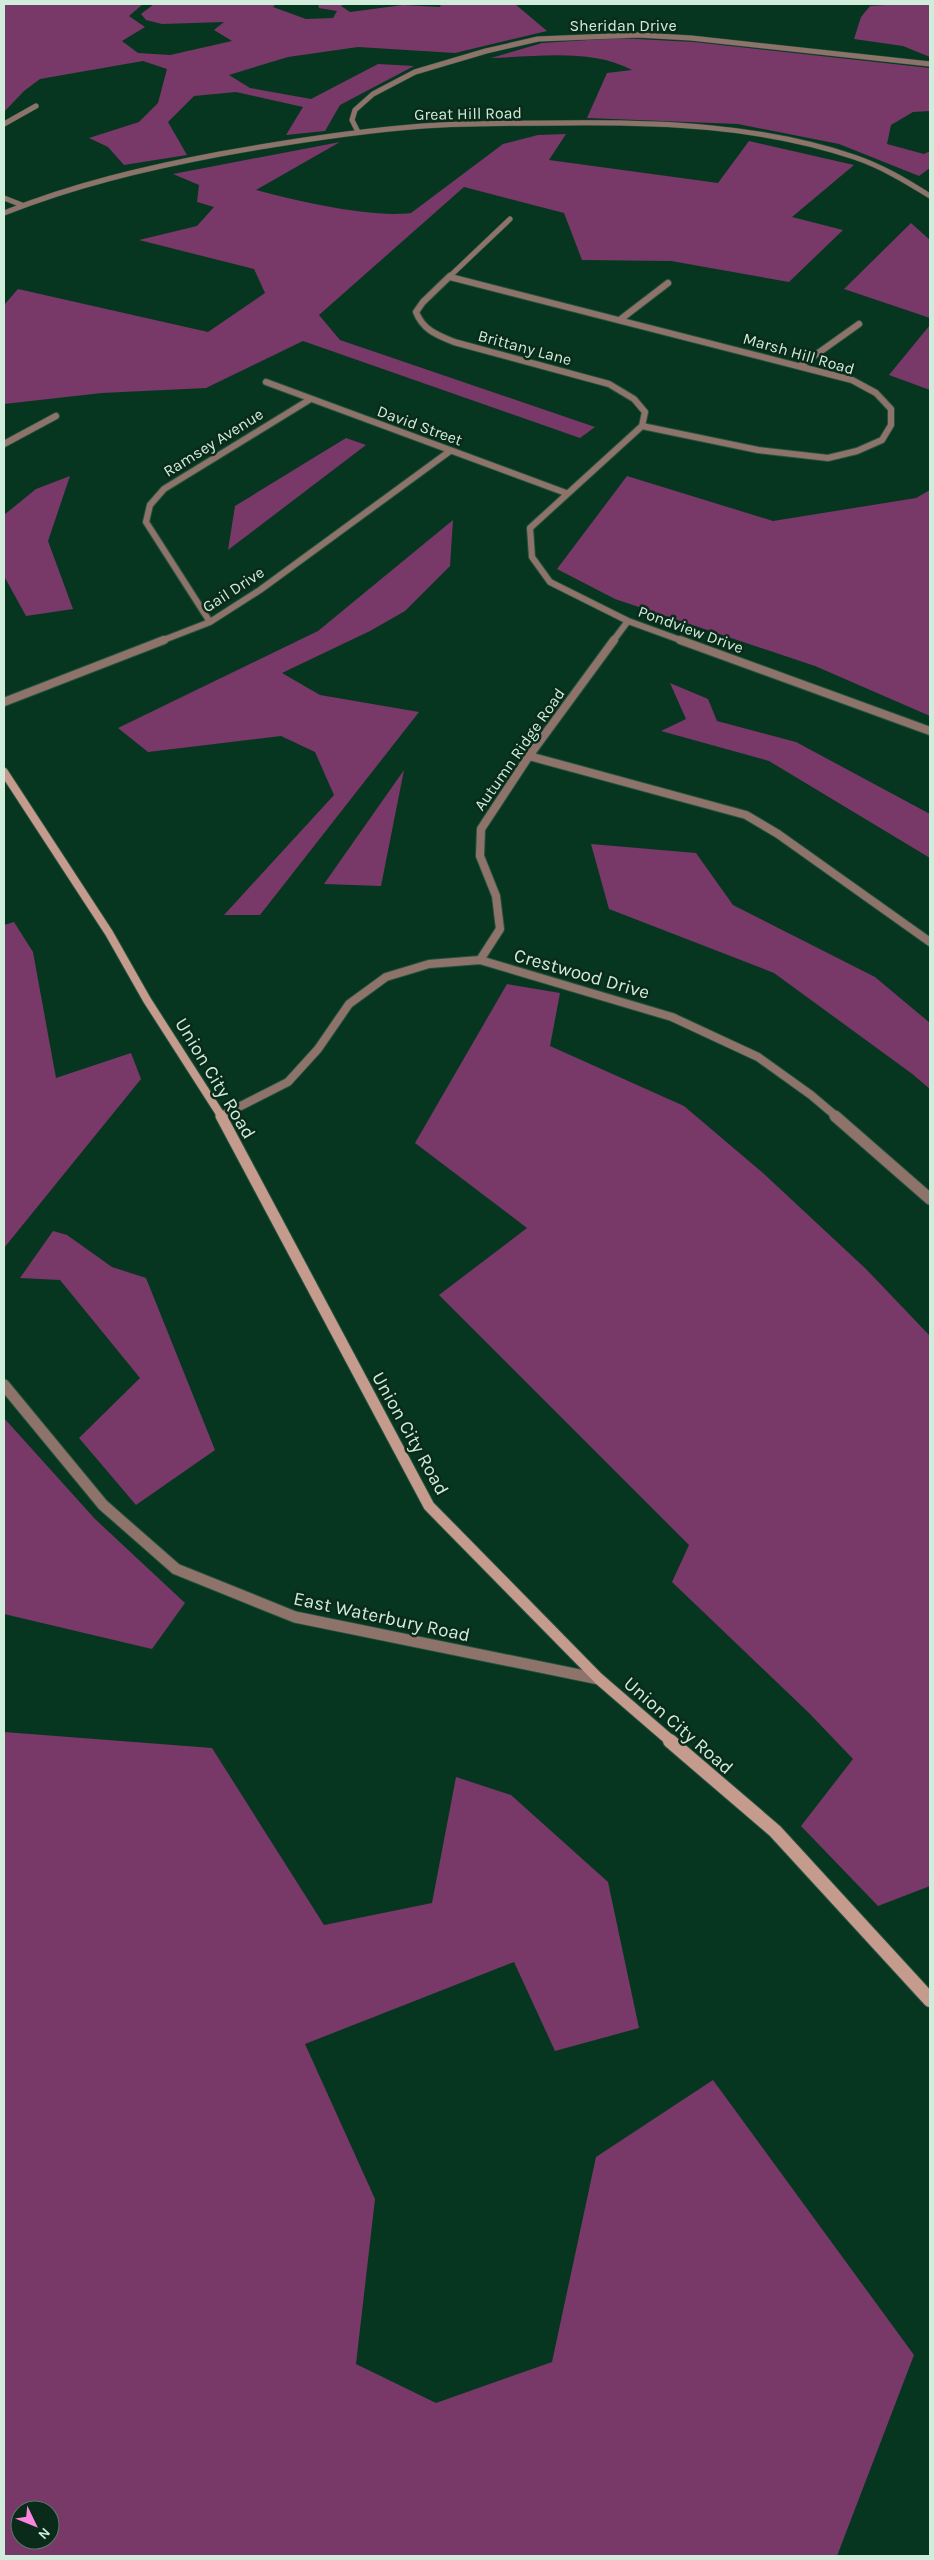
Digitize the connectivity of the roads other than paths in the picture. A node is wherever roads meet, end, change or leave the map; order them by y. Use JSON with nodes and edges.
{"nodes":[{"id":1,"x":930,"y":64,"type":"edge"},
{"id":2,"x":36,"y":106,"type":"dead end"},
{"id":3,"x":4,"y":124,"type":"edge"},
{"id":4,"x":358,"y":132,"type":"junction"},
{"id":5,"x":930,"y":196,"type":"edge"},
{"id":6,"x":4,"y":198,"type":"edge"},
{"id":7,"x":22,"y":205,"type":"junction"},
{"id":8,"x":4,"y":213,"type":"edge"},
{"id":9,"x":510,"y":219,"type":"dead end"},
{"id":10,"x":450,"y":277,"type":"junction"},
{"id":11,"x":668,"y":283,"type":"dead end"},
{"id":12,"x":621,"y":319,"type":"junction"},
{"id":13,"x":859,"y":324,"type":"dead end"},
{"id":14,"x":800,"y":366,"type":"junction"},
{"id":15,"x":266,"y":382,"type":"dead end"},
{"id":16,"x":309,"y":400,"type":"junction"},
{"id":17,"x":56,"y":416,"type":"dead end"},
{"id":18,"x":642,"y":426,"type":"junction"},
{"id":19,"x":4,"y":444,"type":"edge"},
{"id":20,"x":450,"y":451,"type":"junction"},
{"id":21,"x":566,"y":493,"type":"junction"},
{"id":22,"x":628,"y":620,"type":"junction"},
{"id":23,"x":210,"y":622,"type":"junction"},
{"id":24,"x":4,"y":702,"type":"edge"},
{"id":25,"x":930,"y":731,"type":"edge"},
{"id":26,"x":529,"y":756,"type":"junction"},
{"id":27,"x":4,"y":772,"type":"edge"},
{"id":28,"x":930,"y":942,"type":"edge"},
{"id":29,"x":480,"y":960,"type":"junction"},
{"id":30,"x":221,"y":1116,"type":"junction"},
{"id":31,"x":930,"y":1199,"type":"edge"},
{"id":32,"x":4,"y":1385,"type":"edge"},
{"id":33,"x":599,"y":1679,"type":"junction"},
{"id":34,"x":930,"y":2000,"type":"edge"}],
"edges":[{"from":1,"to":4,"type":"street","name":"Sheridan Drive"},
{"from":2,"to":3,"type":"street"},
{"from":4,"to":5,"type":"street","name":"Great Hill Road"},
{"from":4,"to":7,"type":"street","name":"Great Hill Road"},
{"from":6,"to":7,"type":"street"},
{"from":7,"to":8,"type":"street","name":"Great Hill Road"},
{"from":9,"to":10,"type":"street","name":"Brittany Lane"},
{"from":10,"to":12,"type":"street","name":"Marsh Hill Road"},
{"from":10,"to":18,"type":"street","name":"Brittany Lane"},
{"from":11,"to":12,"type":"street"},
{"from":12,"to":14,"type":"street","name":"Marsh Hill Road"},
{"from":13,"to":14,"type":"street"},
{"from":14,"to":18,"type":"street","name":"Marsh Hill Road"},
{"from":15,"to":16,"type":"street","name":"David Street"},
{"from":16,"to":20,"type":"street","name":"David Street"},
{"from":16,"to":23,"type":"street","name":"Ramsey Avenue"},
{"from":17,"to":19,"type":"street"},
{"from":18,"to":21,"type":"street"},
{"from":20,"to":21,"type":"street","name":"David Street"},
{"from":20,"to":23,"type":"street","name":"Gail Drive"},
{"from":21,"to":22,"type":"street","name":"Pondview Drive"},
{"from":22,"to":25,"type":"street","name":"Pondview Drive"},
{"from":22,"to":26,"type":"street","name":"Autumn Ridge Road"},
{"from":23,"to":24,"type":"street","name":"Gail Drive"},
{"from":26,"to":28,"type":"street"},
{"from":26,"to":29,"type":"street","name":"Autumn Ridge Road"},
{"from":27,"to":30,"type":"main road","name":"Union City Road"},
{"from":29,"to":30,"type":"street","name":"Crestwood Drive"},
{"from":29,"to":31,"type":"street","name":"Crestwood Drive"},
{"from":30,"to":33,"type":"main road","name":"Union City Road"},
{"from":32,"to":33,"type":"street","name":"East Waterbury Road"},
{"from":33,"to":34,"type":"main road","name":"Union City Road"}]}
